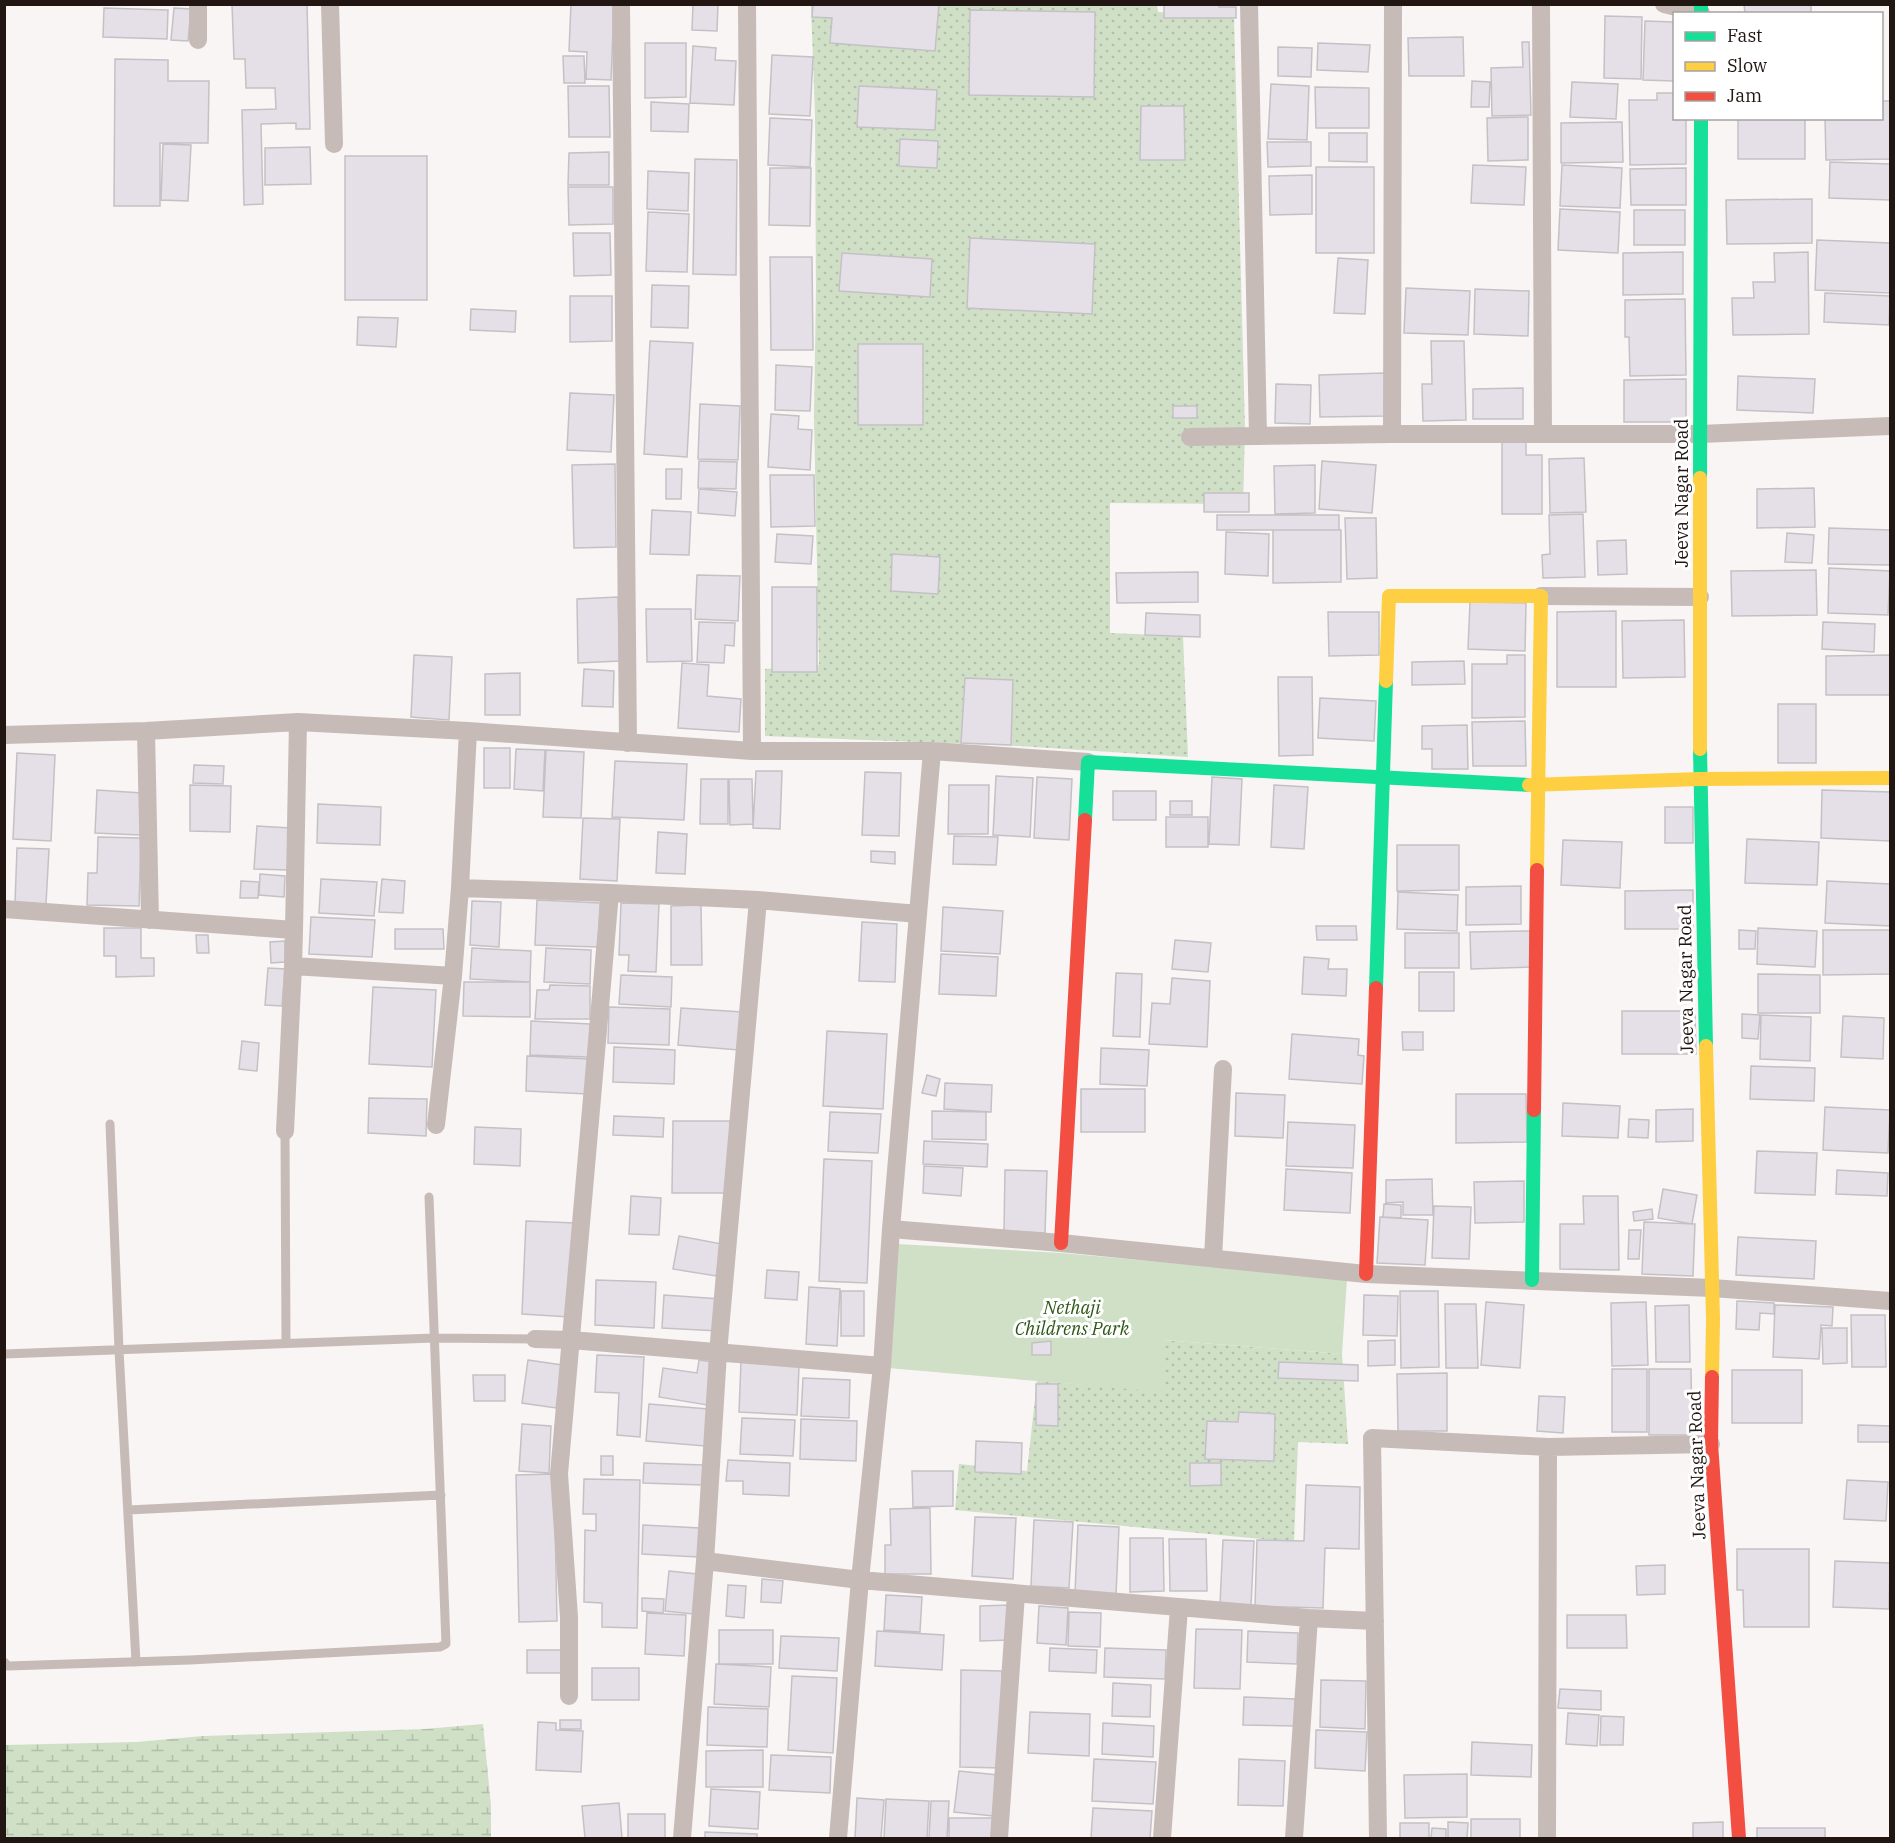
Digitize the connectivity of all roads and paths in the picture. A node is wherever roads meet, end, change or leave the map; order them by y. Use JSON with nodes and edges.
{"nodes":[{"id":1,"x":198,"y":4,"type":"edge"},
{"id":2,"x":330,"y":4,"type":"edge"},
{"id":3,"x":621,"y":4,"type":"edge"},
{"id":4,"x":747,"y":4,"type":"edge"},
{"id":5,"x":1250,"y":4,"type":"edge"},
{"id":6,"x":1393,"y":4,"type":"edge"},
{"id":7,"x":1541,"y":4,"type":"edge"},
{"id":8,"x":1664,"y":4,"type":"edge"},
{"id":9,"x":1697,"y":12,"type":"edge"},
{"id":10,"x":198,"y":40,"type":"dead end"},
{"id":11,"x":1701,"y":120,"type":"edge"},
{"id":12,"x":334,"y":144,"type":"dead end"},
{"id":13,"x":1890,"y":426,"type":"edge"},
{"id":14,"x":1392,"y":434,"type":"junction"},
{"id":15,"x":1543,"y":434,"type":"junction"},
{"id":16,"x":1700,"y":434,"type":"junction"},
{"id":17,"x":1258,"y":436,"type":"junction"},
{"id":18,"x":1191,"y":437,"type":"dead end"},
{"id":19,"x":1541,"y":596,"type":"junction"},
{"id":20,"x":1700,"y":597,"type":"junction"},
{"id":21,"x":298,"y":722,"type":"junction"},
{"id":22,"x":146,"y":731,"type":"junction"},
{"id":23,"x":468,"y":731,"type":"junction"},
{"id":24,"x":4,"y":735,"type":"edge"},
{"id":25,"x":628,"y":743,"type":"junction"},
{"id":26,"x":752,"y":751,"type":"junction"},
{"id":27,"x":932,"y":751,"type":"junction"},
{"id":28,"x":1088,"y":762,"type":"junction"},
{"id":29,"x":1890,"y":778,"type":"edge"},
{"id":30,"x":1383,"y":779,"type":"junction"},
{"id":31,"x":1700,"y":780,"type":"junction"},
{"id":32,"x":1539,"y":786,"type":"junction"},
{"id":33,"x":460,"y":888,"type":"junction"},
{"id":34,"x":610,"y":893,"type":"junction"},
{"id":35,"x":758,"y":900,"type":"junction"},
{"id":36,"x":4,"y":909,"type":"edge"},
{"id":37,"x":918,"y":914,"type":"junction"},
{"id":38,"x":150,"y":920,"type":"junction"},
{"id":39,"x":294,"y":930,"type":"junction"},
{"id":40,"x":293,"y":966,"type":"junction"},
{"id":41,"x":453,"y":976,"type":"junction"},
{"id":42,"x":1223,"y":1069,"type":"dead end"},
{"id":43,"x":110,"y":1124,"type":"dead end"},
{"id":44,"x":436,"y":1125,"type":"dead end"},
{"id":45,"x":285,"y":1131,"type":"joint"},
{"id":46,"x":429,"y":1197,"type":"dead end"},
{"id":47,"x":891,"y":1229,"type":"junction"},
{"id":48,"x":1061,"y":1243,"type":"junction"},
{"id":49,"x":1213,"y":1258,"type":"junction"},
{"id":50,"x":1366,"y":1274,"type":"junction"},
{"id":51,"x":1532,"y":1280,"type":"junction"},
{"id":52,"x":1712,"y":1288,"type":"junction"},
{"id":53,"x":1890,"y":1300,"type":"edge"},
{"id":54,"x":434,"y":1338,"type":"junction"},
{"id":55,"x":535,"y":1339,"type":"joint"},
{"id":56,"x":571,"y":1340,"type":"junction"},
{"id":57,"x":286,"y":1343,"type":"junction"},
{"id":58,"x":119,"y":1350,"type":"junction"},
{"id":59,"x":718,"y":1353,"type":"junction"},
{"id":60,"x":4,"y":1354,"type":"edge"},
{"id":61,"x":882,"y":1366,"type":"junction"},
{"id":62,"x":1711,"y":1444,"type":"junction"},
{"id":63,"x":1548,"y":1447,"type":"junction"},
{"id":64,"x":441,"y":1495,"type":"junction"},
{"id":65,"x":128,"y":1510,"type":"junction"},
{"id":66,"x":705,"y":1561,"type":"junction"},
{"id":67,"x":860,"y":1580,"type":"junction"},
{"id":68,"x":1016,"y":1594,"type":"junction"},
{"id":69,"x":1179,"y":1608,"type":"junction"},
{"id":70,"x":1309,"y":1618,"type":"junction"},
{"id":71,"x":1375,"y":1621,"type":"junction"},
{"id":72,"x":4,"y":1662,"type":"edge"},
{"id":73,"x":136,"y":1662,"type":"junction"},
{"id":74,"x":569,"y":1696,"type":"dead end"},
{"id":75,"x":682,"y":1839,"type":"edge"},
{"id":76,"x":838,"y":1839,"type":"edge"},
{"id":77,"x":999,"y":1839,"type":"edge"},
{"id":78,"x":1162,"y":1839,"type":"edge"},
{"id":79,"x":1294,"y":1839,"type":"edge"},
{"id":80,"x":1378,"y":1839,"type":"edge"},
{"id":81,"x":1547,"y":1839,"type":"edge"},
{"id":82,"x":1739,"y":1839,"type":"edge"}],
"edges":[{"from":1,"to":10,"type":"street"},
{"from":2,"to":12,"type":"street"},
{"from":3,"to":25,"type":"street"},
{"from":4,"to":26,"type":"street"},
{"from":5,"to":17,"type":"street"},
{"from":6,"to":14,"type":"street"},
{"from":7,"to":15,"type":"street"},
{"from":8,"to":9,"type":"street"},
{"from":11,"to":16,"type":"street","name":"Jeeva Nagar Road"},
{"from":13,"to":16,"type":"street"},
{"from":14,"to":15,"type":"street"},
{"from":14,"to":17,"type":"street"},
{"from":15,"to":16,"type":"street"},
{"from":16,"to":20,"type":"street","name":"Jeeva Nagar Road"},
{"from":17,"to":18,"type":"street"},
{"from":19,"to":20,"type":"street"},
{"from":19,"to":30,"type":"street"},
{"from":19,"to":32,"type":"street"},
{"from":20,"to":31,"type":"street","name":"Jeeva Nagar Road"},
{"from":21,"to":22,"type":"street"},
{"from":21,"to":23,"type":"street"},
{"from":21,"to":39,"type":"street"},
{"from":22,"to":24,"type":"street"},
{"from":22,"to":38,"type":"street"},
{"from":23,"to":25,"type":"street"},
{"from":23,"to":33,"type":"street"},
{"from":25,"to":26,"type":"street"},
{"from":26,"to":27,"type":"street"},
{"from":27,"to":28,"type":"street"},
{"from":27,"to":37,"type":"street"},
{"from":28,"to":30,"type":"street"},
{"from":28,"to":48,"type":"street"},
{"from":29,"to":31,"type":"street"},
{"from":30,"to":32,"type":"street"},
{"from":30,"to":50,"type":"street"},
{"from":31,"to":32,"type":"street"},
{"from":31,"to":52,"type":"street","name":"Jeeva Nagar Road"},
{"from":32,"to":51,"type":"street"},
{"from":33,"to":34,"type":"street"},
{"from":33,"to":41,"type":"street"},
{"from":34,"to":35,"type":"street"},
{"from":34,"to":56,"type":"street"},
{"from":35,"to":37,"type":"street"},
{"from":35,"to":59,"type":"street"},
{"from":36,"to":38,"type":"street"},
{"from":37,"to":47,"type":"street"},
{"from":38,"to":39,"type":"street"},
{"from":39,"to":40,"type":"street"},
{"from":40,"to":41,"type":"street"},
{"from":40,"to":45,"type":"street"},
{"from":41,"to":44,"type":"street"},
{"from":42,"to":49,"type":"street"},
{"from":43,"to":58,"type":"lane"},
{"from":45,"to":57,"type":"lane"},
{"from":46,"to":54,"type":"lane"},
{"from":47,"to":48,"type":"street"},
{"from":47,"to":61,"type":"street"},
{"from":48,"to":49,"type":"street"},
{"from":49,"to":50,"type":"street"},
{"from":50,"to":51,"type":"street"},
{"from":51,"to":52,"type":"street"},
{"from":52,"to":53,"type":"street"},
{"from":52,"to":62,"type":"street","name":"Jeeva Nagar Road"},
{"from":54,"to":55,"type":"lane"},
{"from":54,"to":57,"type":"lane"},
{"from":54,"to":64,"type":"lane"},
{"from":55,"to":56,"type":"street"},
{"from":56,"to":59,"type":"street"},
{"from":56,"to":74,"type":"street"},
{"from":57,"to":58,"type":"lane"},
{"from":58,"to":60,"type":"lane"},
{"from":58,"to":65,"type":"lane"},
{"from":59,"to":61,"type":"street"},
{"from":59,"to":66,"type":"street"},
{"from":61,"to":67,"type":"street"},
{"from":62,"to":63,"type":"street"},
{"from":62,"to":82,"type":"street","name":"Jeeva Nagar Road"},
{"from":63,"to":71,"type":"street"},
{"from":63,"to":81,"type":"street"},
{"from":64,"to":65,"type":"lane"},
{"from":64,"to":73,"type":"lane"},
{"from":65,"to":73,"type":"lane"},
{"from":66,"to":67,"type":"street"},
{"from":66,"to":75,"type":"street"},
{"from":67,"to":68,"type":"street"},
{"from":67,"to":76,"type":"street"},
{"from":68,"to":69,"type":"street"},
{"from":68,"to":77,"type":"street"},
{"from":69,"to":70,"type":"street"},
{"from":69,"to":78,"type":"street"},
{"from":70,"to":71,"type":"street"},
{"from":70,"to":79,"type":"street"},
{"from":71,"to":80,"type":"street"},
{"from":72,"to":73,"type":"lane"}]}
